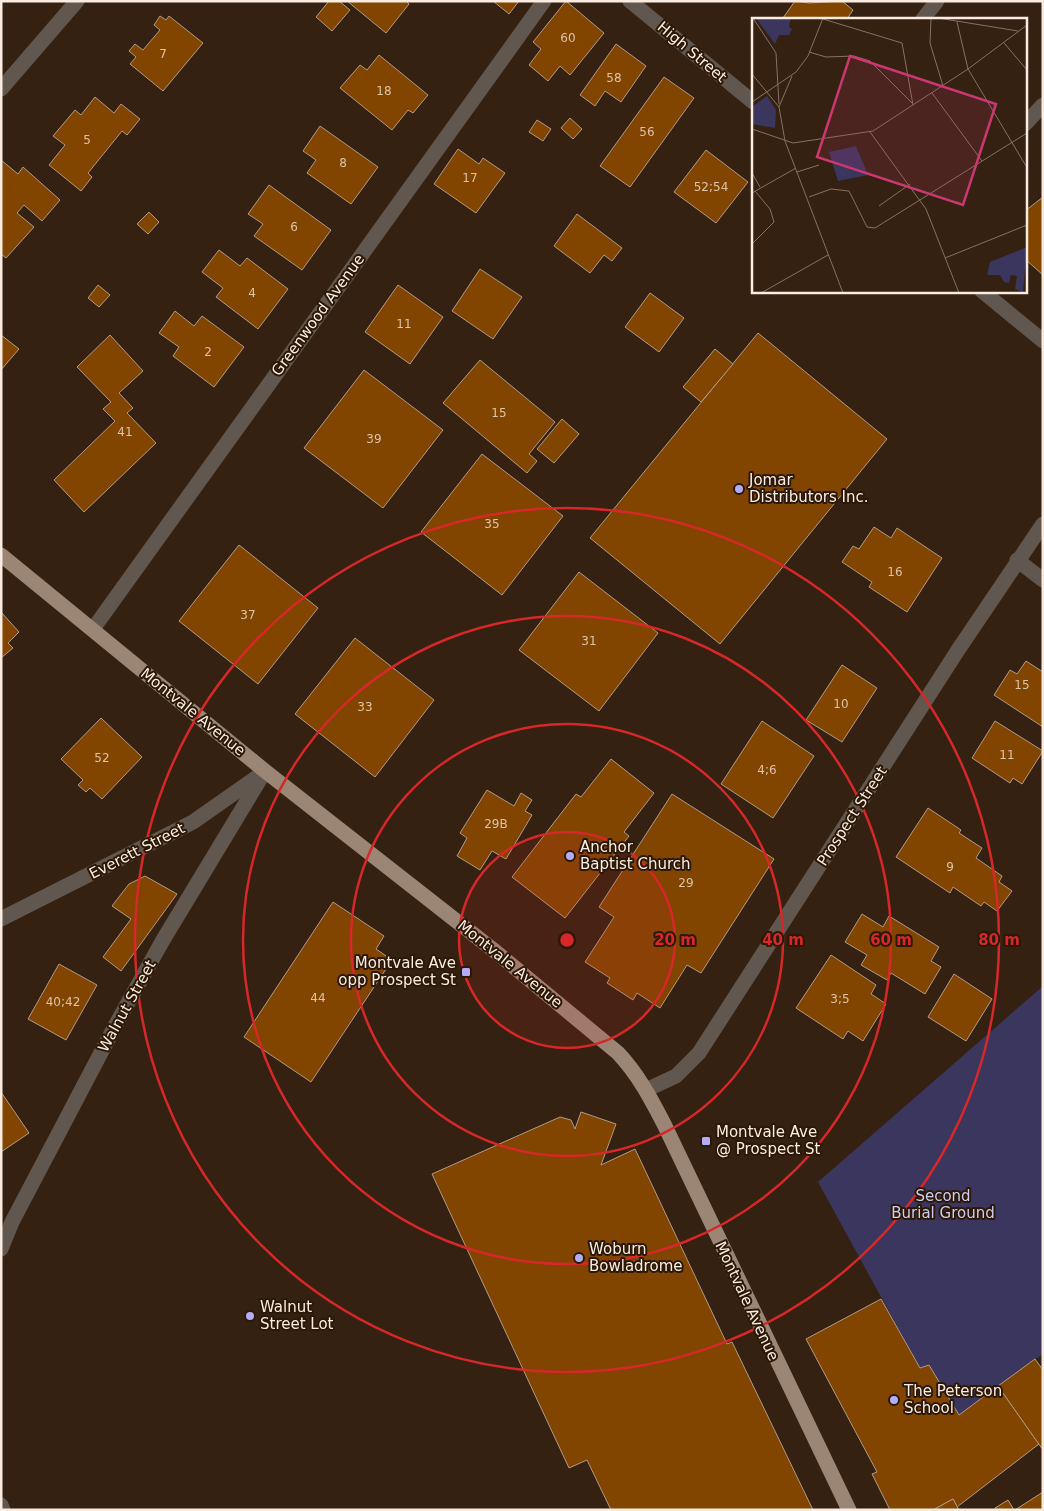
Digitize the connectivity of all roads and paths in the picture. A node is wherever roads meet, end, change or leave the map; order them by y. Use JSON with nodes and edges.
{"nodes":[{"id":1,"x":77,"y":1,"type":"edge"},
{"id":2,"x":544,"y":1,"type":"edge"},
{"id":3,"x":630,"y":1,"type":"edge"},
{"id":4,"x":937,"y":1,"type":"edge"},
{"id":5,"x":924,"y":18,"type":"edge"},
{"id":6,"x":1,"y":89,"type":"edge"},
{"id":7,"x":752,"y":101,"type":"edge"},
{"id":8,"x":1043,"y":105,"type":"edge"},
{"id":9,"x":1026,"y":123,"type":"edge"},
{"id":10,"x":983,"y":292,"type":"edge"},
{"id":11,"x":1043,"y":341,"type":"edge"},
{"id":12,"x":1043,"y":524,"type":"edge"},
{"id":13,"x":1,"y":555,"type":"edge"},
{"id":14,"x":1017,"y":560,"type":"junction"},
{"id":15,"x":1043,"y":580,"type":"edge"},
{"id":16,"x":93,"y":629,"type":"junction"},
{"id":17,"x":265,"y":771,"type":"junction"},
{"id":18,"x":1,"y":919,"type":"edge"},
{"id":19,"x":646,"y":1090,"type":"junction"},
{"id":20,"x":1,"y":1249,"type":"edge"},
{"id":21,"x":1,"y":1505,"type":"edge"},
{"id":22,"x":3,"y":1510,"type":"edge"},
{"id":23,"x":849,"y":1510,"type":"edge"}],
"edges":[{"from":1,"to":6,"type":"street"},
{"from":2,"to":16,"type":"street","name":"Greenwood Avenue"},
{"from":3,"to":7,"type":"street","name":"High Street"},
{"from":4,"to":5,"type":"street"},
{"from":8,"to":9,"type":"street"},
{"from":10,"to":11,"type":"street"},
{"from":12,"to":14,"type":"street","name":"Prospect Street"},
{"from":13,"to":16,"type":"main road","name":"Montvale Avenue"},
{"from":14,"to":15,"type":"street"},
{"from":14,"to":19,"type":"street","name":"Prospect Street"},
{"from":16,"to":17,"type":"main road","name":"Montvale Avenue"},
{"from":17,"to":18,"type":"street","name":"Everett Street"},
{"from":17,"to":19,"type":"main road","name":"Montvale Avenue"},
{"from":17,"to":20,"type":"street","name":"Walnut Street"},
{"from":19,"to":23,"type":"main road","name":"Montvale Avenue"},
{"from":21,"to":22,"type":"street"}]}
